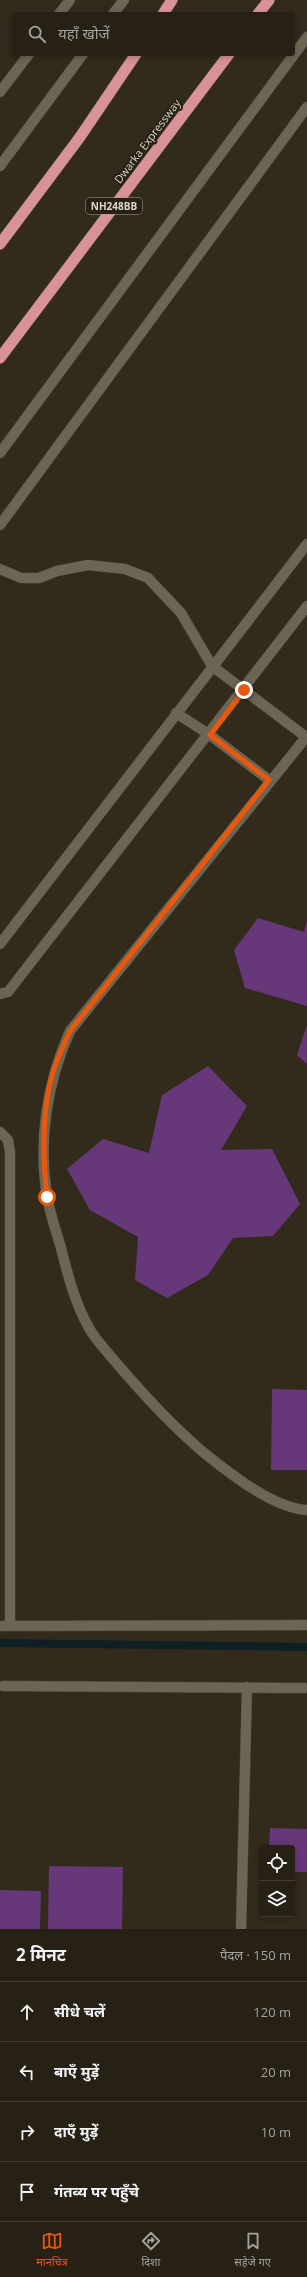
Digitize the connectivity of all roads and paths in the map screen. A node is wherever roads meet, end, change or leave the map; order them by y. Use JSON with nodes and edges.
{"nodes":[{"id":1,"x":70,"y":0,"type":"edge"},
{"id":2,"x":124,"y":0,"type":"edge"},
{"id":3,"x":172,"y":0,"type":"edge"},
{"id":4,"x":269,"y":0,"type":"edge"},
{"id":5,"x":61,"y":12,"type":"edge"},
{"id":6,"x":115,"y":12,"type":"edge"},
{"id":7,"x":164,"y":12,"type":"edge"},
{"id":8,"x":260,"y":12,"type":"edge"},
{"id":9,"x":307,"y":37,"type":"edge"},
{"id":10,"x":295,"y":53,"type":"edge"},
{"id":11,"x":27,"y":56,"type":"edge"},
{"id":12,"x":82,"y":56,"type":"edge"},
{"id":13,"x":135,"y":56,"type":"edge"},
{"id":14,"x":227,"y":56,"type":"edge"},
{"id":15,"x":293,"y":56,"type":"edge"},
{"id":16,"x":0,"y":92,"type":"edge"},
{"id":17,"x":307,"y":106,"type":"edge"},
{"id":18,"x":0,"y":166,"type":"edge"},
{"id":19,"x":0,"y":244,"type":"edge"},
{"id":20,"x":0,"y":358,"type":"edge"},
{"id":21,"x":0,"y":454,"type":"edge"},
{"id":22,"x":0,"y":525,"type":"edge"},
{"id":23,"x":307,"y":544,"type":"edge"},
{"id":24,"x":0,"y":569,"type":"edge"},
{"id":25,"x":307,"y":606,"type":"edge"},
{"id":26,"x":212,"y":666,"type":"junction"},
{"id":27,"x":244,"y":690,"type":"junction"},
{"id":28,"x":176,"y":713,"type":"junction"},
{"id":29,"x":210,"y":735,"type":"junction"},
{"id":30,"x":306,"y":736,"type":"edge"},
{"id":31,"x":269,"y":780,"type":"junction"},
{"id":32,"x":0,"y":944,"type":"edge"},
{"id":33,"x":0,"y":994,"type":"edge"},
{"id":34,"x":0,"y":1132,"type":"edge"},
{"id":35,"x":5,"y":1245,"type":"edge"},
{"id":36,"x":307,"y":1510,"type":"edge"},
{"id":37,"x":307,"y":1625,"type":"edge"},
{"id":38,"x":5,"y":1626,"type":"edge"},
{"id":39,"x":3,"y":1686,"type":"dead end"},
{"id":40,"x":247,"y":1687,"type":"junction"},
{"id":41,"x":307,"y":1688,"type":"edge"},
{"id":42,"x":241,"y":1929,"type":"edge"}],
"edges":[{"from":1,"to":5,"type":"street"},
{"from":2,"to":6,"type":"street"},
{"from":3,"to":7,"type":"highway"},
{"from":4,"to":8,"type":"highway"},
{"from":9,"to":10,"type":"street"},
{"from":11,"to":16,"type":"street"},
{"from":12,"to":18,"type":"street"},
{"from":13,"to":19,"type":"highway"},
{"from":14,"to":20,"type":"highway","name":"Dwarka Expressway","number":"NH248BB"},
{"from":15,"to":21,"type":"street"},
{"from":17,"to":22,"type":"street"},
{"from":23,"to":26,"type":"street"},
{"from":24,"to":26,"type":"street"},
{"from":25,"to":27,"type":"street"},
{"from":26,"to":27,"type":"street"},
{"from":26,"to":28,"type":"street"},
{"from":27,"to":29,"type":"street"},
{"from":27,"to":30,"type":"street"},
{"from":28,"to":29,"type":"street"},
{"from":28,"to":32,"type":"street"},
{"from":29,"to":31,"type":"street"},
{"from":29,"to":33,"type":"street"},
{"from":30,"to":31,"type":"street"},
{"from":31,"to":36,"type":"street"},
{"from":34,"to":35,"type":"street"},
{"from":35,"to":38,"type":"street"},
{"from":37,"to":38,"type":"street"},
{"from":39,"to":40,"type":"street"},
{"from":40,"to":41,"type":"street"},
{"from":40,"to":42,"type":"street"}]}
